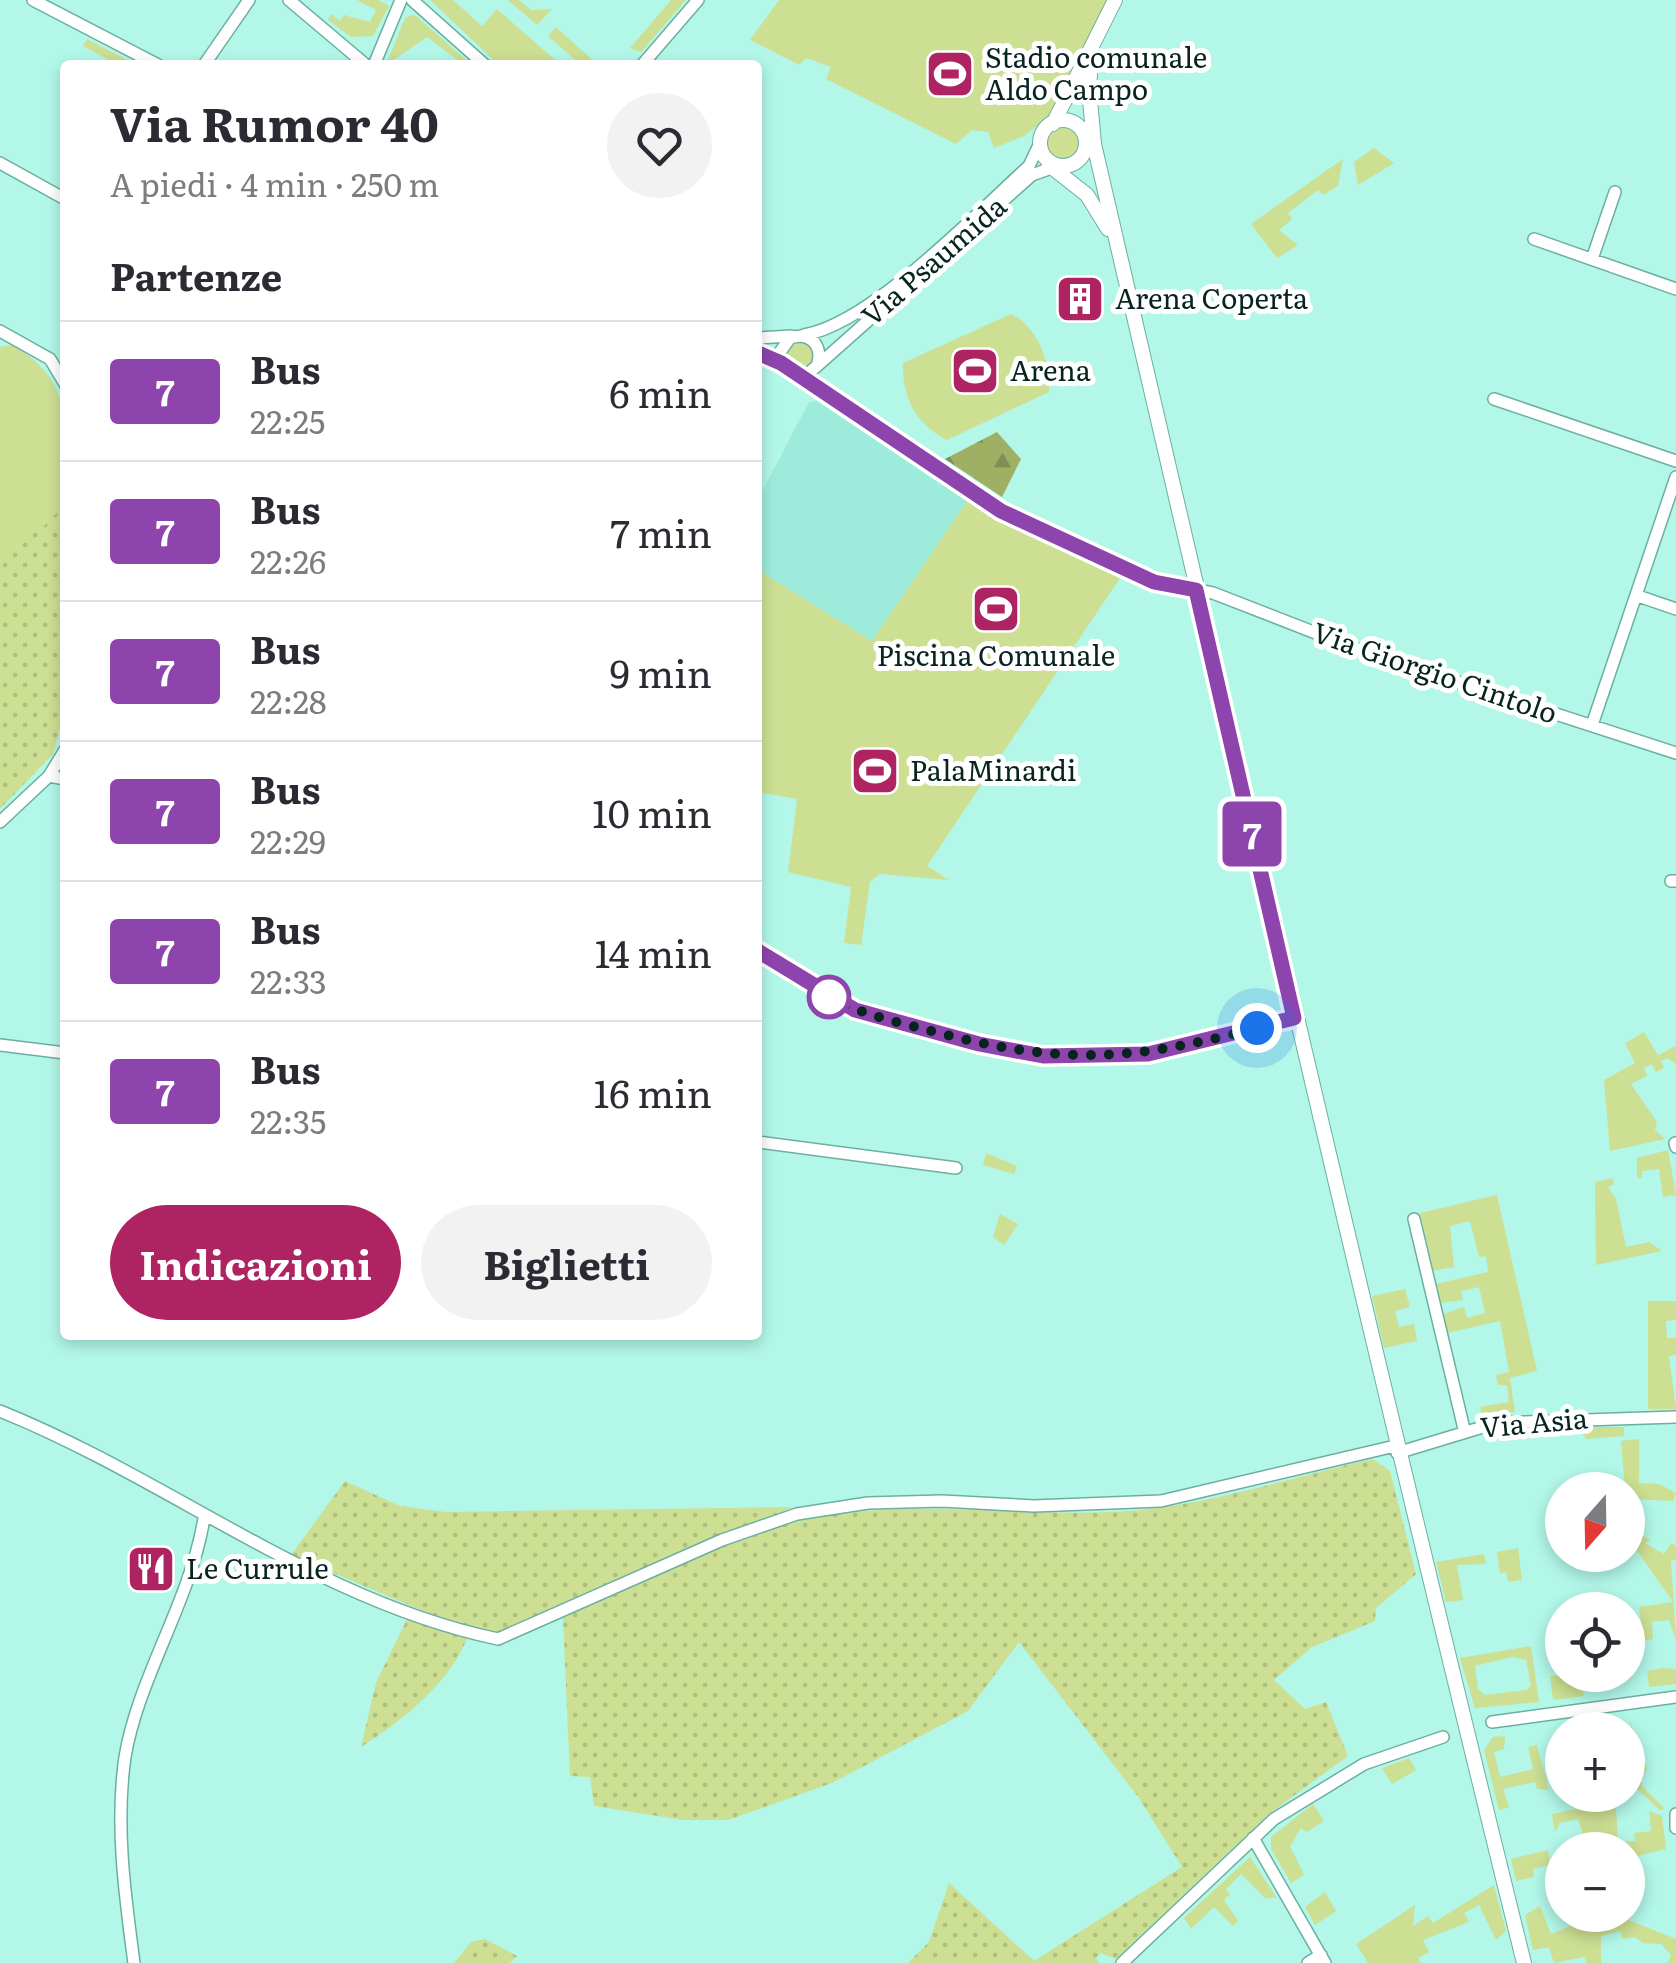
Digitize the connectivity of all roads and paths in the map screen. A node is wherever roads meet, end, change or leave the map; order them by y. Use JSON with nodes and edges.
{"nodes":[{"id":1,"x":33,"y":0,"type":"edge"},
{"id":2,"x":249,"y":0,"type":"edge"},
{"id":3,"x":289,"y":0,"type":"edge"},
{"id":4,"x":401,"y":0,"type":"edge"},
{"id":5,"x":412,"y":0,"type":"edge"},
{"id":6,"x":698,"y":0,"type":"edge"},
{"id":7,"x":1115,"y":0,"type":"edge"},
{"id":8,"x":1092,"y":46,"type":"junction"},
{"id":9,"x":148,"y":60,"type":"edge"},
{"id":10,"x":207,"y":60,"type":"edge"},
{"id":11,"x":360,"y":60,"type":"edge"},
{"id":12,"x":376,"y":60,"type":"edge"},
{"id":13,"x":479,"y":60,"type":"edge"},
{"id":14,"x":646,"y":60,"type":"edge"},
{"id":15,"x":1053,"y":124,"type":"junction"},
{"id":16,"x":1089,"y":135,"type":"junction"},
{"id":17,"x":1040,"y":143,"type":"junction"},
{"id":18,"x":0,"y":163,"type":"edge"},
{"id":19,"x":1051,"y":165,"type":"junction"},
{"id":20,"x":1616,"y":192,"type":"dead end"},
{"id":21,"x":60,"y":196,"type":"edge"},
{"id":22,"x":1534,"y":238,"type":"dead end"},
{"id":23,"x":1117,"y":245,"type":"junction"},
{"id":24,"x":1592,"y":259,"type":"junction"},
{"id":25,"x":1676,"y":289,"type":"edge"},
{"id":26,"x":0,"y":331,"type":"edge"},
{"id":27,"x":799,"y":336,"type":"junction"},
{"id":28,"x":762,"y":338,"type":"edge"},
{"id":29,"x":762,"y":354,"type":"edge"},
{"id":30,"x":781,"y":363,"type":"junction"},
{"id":31,"x":817,"y":366,"type":"junction"},
{"id":32,"x":794,"y":374,"type":"junction"},
{"id":33,"x":60,"y":376,"type":"edge"},
{"id":34,"x":1494,"y":398,"type":"dead end"},
{"id":35,"x":1676,"y":461,"type":"edge"},
{"id":36,"x":1676,"y":477,"type":"edge"},
{"id":37,"x":1196,"y":590,"type":"junction"},
{"id":38,"x":1638,"y":596,"type":"junction"},
{"id":39,"x":1676,"y":609,"type":"edge"},
{"id":40,"x":1592,"y":725,"type":"junction"},
{"id":41,"x":1676,"y":753,"type":"edge"},
{"id":42,"x":60,"y":758,"type":"edge"},
{"id":43,"x":49,"y":776,"type":"junction"},
{"id":44,"x":60,"y":778,"type":"edge"},
{"id":45,"x":0,"y":822,"type":"edge"},
{"id":46,"x":762,"y":952,"type":"edge"},
{"id":47,"x":1294,"y":1018,"type":"junction"},
{"id":48,"x":0,"y":1045,"type":"edge"},
{"id":49,"x":60,"y":1052,"type":"edge"},
{"id":50,"x":762,"y":1143,"type":"edge"},
{"id":51,"x":956,"y":1168,"type":"dead end"},
{"id":52,"x":1414,"y":1219,"type":"dead end"},
{"id":53,"x":0,"y":1411,"type":"edge"},
{"id":54,"x":1676,"y":1417,"type":"edge"},
{"id":55,"x":1464,"y":1429,"type":"junction"},
{"id":56,"x":1396,"y":1450,"type":"junction"},
{"id":57,"x":204,"y":1518,"type":"junction"},
{"id":58,"x":1676,"y":1698,"type":"edge"},
{"id":59,"x":1492,"y":1722,"type":"dead end"},
{"id":60,"x":1442,"y":1737,"type":"dead end"},
{"id":61,"x":1676,"y":1814,"type":"edge"},
{"id":62,"x":1676,"y":1828,"type":"edge"},
{"id":63,"x":1253,"y":1838,"type":"junction"},
{"id":64,"x":1323,"y":1959,"type":"edge"},
{"id":65,"x":134,"y":1963,"type":"edge"},
{"id":66,"x":1122,"y":1963,"type":"edge"},
{"id":67,"x":1308,"y":1963,"type":"edge"},
{"id":68,"x":1524,"y":1963,"type":"edge"}],
"edges":[{"from":1,"to":9,"type":"street"},
{"from":2,"to":10,"type":"street"},
{"from":3,"to":11,"type":"street"},
{"from":4,"to":12,"type":"street"},
{"from":5,"to":13,"type":"street"},
{"from":6,"to":14,"type":"street"},
{"from":7,"to":8,"type":"main road"},
{"from":8,"to":15,"type":"main road"},
{"from":8,"to":16,"type":"main road"},
{"from":15,"to":16,"type":"main road"},
{"from":15,"to":17,"type":"main road"},
{"from":16,"to":19,"type":"main road"},
{"from":16,"to":23,"type":"main road"},
{"from":17,"to":19,"type":"main road"},
{"from":17,"to":27,"type":"street","name":"Via Psaumida"},
{"from":18,"to":21,"type":"street"},
{"from":19,"to":23,"type":"main road"},
{"from":19,"to":31,"type":"street","name":"Via Psaumida"},
{"from":20,"to":24,"type":"street"},
{"from":22,"to":24,"type":"street"},
{"from":23,"to":37,"type":"main road"},
{"from":24,"to":25,"type":"street"},
{"from":26,"to":33,"type":"street"},
{"from":27,"to":28,"type":"street","name":"Via Psaumida"},
{"from":27,"to":30,"type":"street"},
{"from":27,"to":31,"type":"street"},
{"from":29,"to":30,"type":"street"},
{"from":30,"to":32,"type":"street"},
{"from":31,"to":32,"type":"street"},
{"from":32,"to":37,"type":"street","name":"Via Giorgio Cintolo"},
{"from":34,"to":35,"type":"street"},
{"from":36,"to":38,"type":"street"},
{"from":37,"to":40,"type":"street","name":"Via Giorgio Cintolo"},
{"from":37,"to":47,"type":"main road"},
{"from":38,"to":39,"type":"street"},
{"from":38,"to":40,"type":"street"},
{"from":40,"to":41,"type":"street","name":"Via Giorgio Cintolo"},
{"from":42,"to":43,"type":"street"},
{"from":43,"to":44,"type":"street"},
{"from":43,"to":45,"type":"street"},
{"from":46,"to":47,"type":"street"},
{"from":47,"to":56,"type":"main road"},
{"from":48,"to":49,"type":"street"},
{"from":50,"to":51,"type":"street"},
{"from":52,"to":55,"type":"street"},
{"from":53,"to":57,"type":"street","name":"Via Asia"},
{"from":54,"to":55,"type":"street","name":"Via Asia"},
{"from":55,"to":56,"type":"street","name":"Via Asia"},
{"from":56,"to":57,"type":"street","name":"Via Asia"},
{"from":56,"to":68,"type":"main road"},
{"from":57,"to":65,"type":"street"},
{"from":58,"to":59,"type":"street"},
{"from":60,"to":63,"type":"street"},
{"from":61,"to":62,"type":"street"},
{"from":63,"to":64,"type":"street"},
{"from":63,"to":66,"type":"street"},
{"from":64,"to":67,"type":"street"}]}
